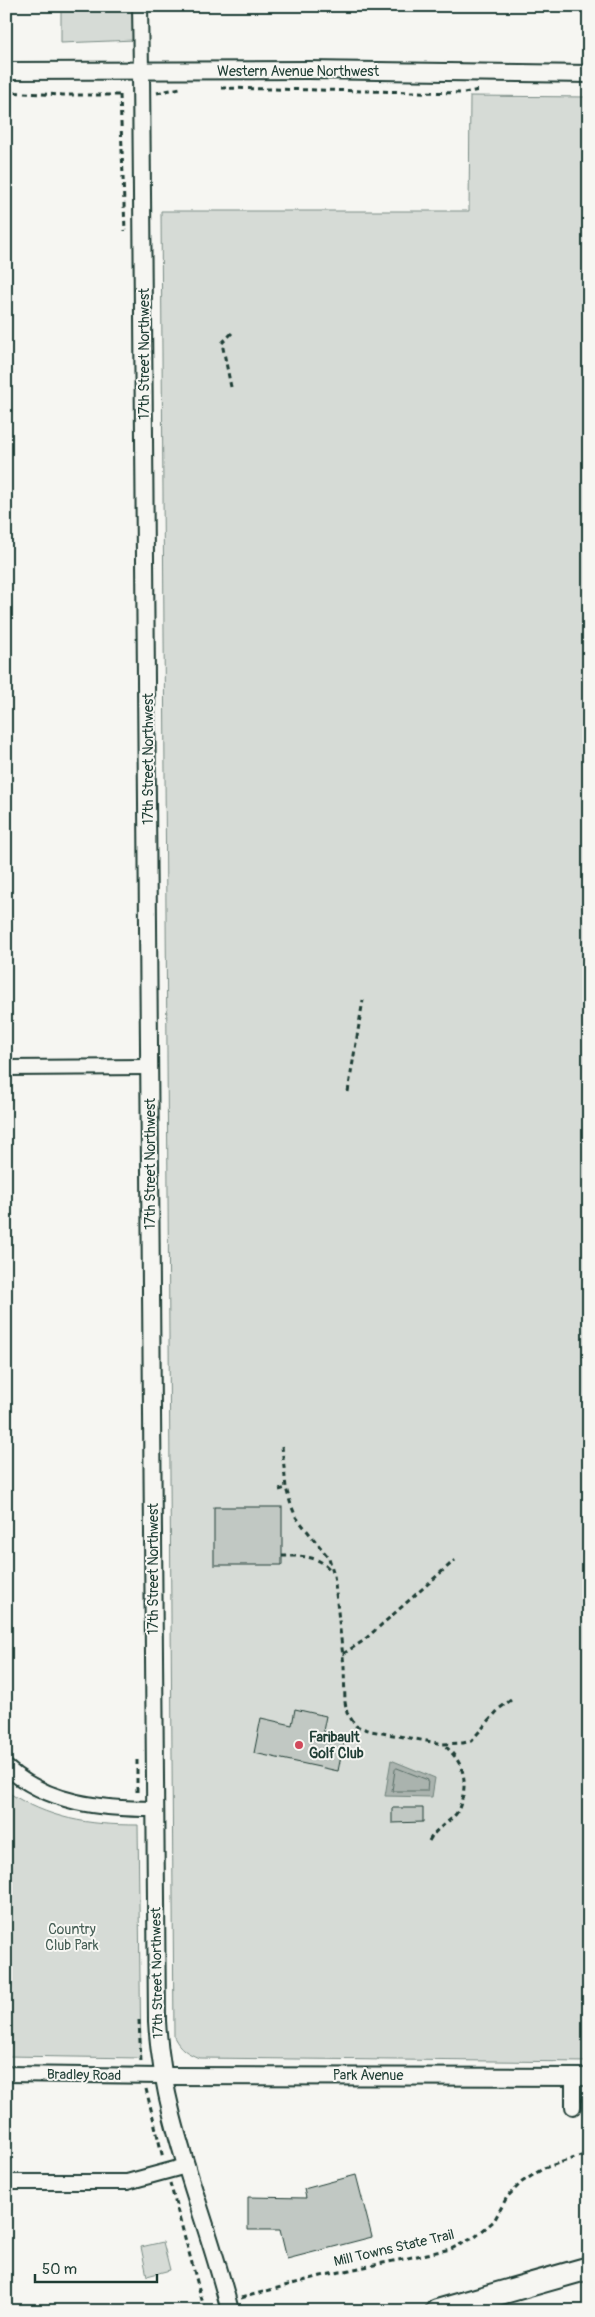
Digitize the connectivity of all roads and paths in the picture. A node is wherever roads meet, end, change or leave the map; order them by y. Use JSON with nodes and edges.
{"nodes":[{"id":1,"x":140,"y":6,"type":"edge"},
{"id":2,"x":6,"y":71,"type":"edge"},
{"id":3,"x":141,"y":71,"type":"junction"},
{"id":4,"x":589,"y":74,"type":"edge"},
{"id":5,"x":189,"y":88,"type":"dead end"},
{"id":6,"x":216,"y":88,"type":"dead end"},
{"id":7,"x":477,"y":90,"type":"dead end"},
{"id":8,"x":6,"y":92,"type":"edge"},
{"id":9,"x":163,"y":93,"type":"dead end"},
{"id":10,"x":120,"y":95,"type":"dead end"},
{"id":11,"x":232,"y":333,"type":"dead end"},
{"id":12,"x":231,"y":388,"type":"dead end"},
{"id":13,"x":363,"y":1000,"type":"dead end"},
{"id":14,"x":149,"y":1067,"type":"junction"},
{"id":15,"x":6,"y":1068,"type":"edge"},
{"id":16,"x":348,"y":1092,"type":"dead end"},
{"id":17,"x":282,"y":1446,"type":"dead end"},
{"id":18,"x":286,"y":1488,"type":"junction"},
{"id":19,"x":279,"y":1490,"type":"dead end"},
{"id":20,"x":282,"y":1556,"type":"dead end"},
{"id":21,"x":455,"y":1560,"type":"dead end"},
{"id":22,"x":334,"y":1575,"type":"junction"},
{"id":23,"x":343,"y":1654,"type":"junction"},
{"id":24,"x":511,"y":1700,"type":"dead end"},
{"id":25,"x":443,"y":1744,"type":"junction"},
{"id":26,"x":6,"y":1767,"type":"edge"},
{"id":27,"x":155,"y":1809,"type":"junction"},
{"id":28,"x":429,"y":1841,"type":"dead end"},
{"id":29,"x":6,"y":2074,"type":"edge"},
{"id":30,"x":162,"y":2076,"type":"junction"},
{"id":31,"x":584,"y":2078,"type":"edge"},
{"id":32,"x":573,"y":2107,"type":"dead end"},
{"id":33,"x":589,"y":2156,"type":"edge"},
{"id":34,"x":186,"y":2166,"type":"junction"},
{"id":35,"x":6,"y":2182,"type":"edge"},
{"id":36,"x":589,"y":2269,"type":"edge"},
{"id":37,"x":229,"y":2306,"type":"edge"},
{"id":38,"x":205,"y":2311,"type":"edge"},
{"id":39,"x":437,"y":2311,"type":"edge"},
{"id":40,"x":484,"y":2311,"type":"edge"}],
"edges":[{"from":1,"to":3,"type":"street","name":"17th Street Northwest"},
{"from":2,"to":3,"type":"street","name":"Western Avenue Northwest"},
{"from":3,"to":4,"type":"street","name":"Western Avenue Northwest"},
{"from":3,"to":14,"type":"street","name":"17th Street Northwest"},
{"from":5,"to":9,"type":"path"},
{"from":6,"to":7,"type":"path"},
{"from":8,"to":10,"type":"path"},
{"from":11,"to":12,"type":"path"},
{"from":13,"to":16,"type":"path"},
{"from":14,"to":15,"type":"street"},
{"from":14,"to":27,"type":"street","name":"17th Street Northwest"},
{"from":17,"to":18,"type":"path"},
{"from":18,"to":19,"type":"path"},
{"from":18,"to":22,"type":"path"},
{"from":20,"to":22,"type":"path"},
{"from":21,"to":23,"type":"path"},
{"from":22,"to":23,"type":"path"},
{"from":23,"to":25,"type":"path"},
{"from":24,"to":25,"type":"path"},
{"from":25,"to":28,"type":"path"},
{"from":26,"to":27,"type":"street"},
{"from":27,"to":30,"type":"street","name":"17th Street Northwest"},
{"from":29,"to":30,"type":"street","name":"Bradley Road"},
{"from":30,"to":31,"type":"street","name":"Park Avenue"},
{"from":30,"to":34,"type":"street","name":"17th Street Northwest"},
{"from":31,"to":32,"type":"street"},
{"from":33,"to":37,"type":"path","name":"Mill Towns State Trail"},
{"from":34,"to":35,"type":"street"},
{"from":34,"to":37,"type":"street","name":"17th Street Northwest"},
{"from":36,"to":39,"type":"highway"},
{"from":36,"to":40,"type":"highway"},
{"from":37,"to":38,"type":"path","name":"Mill Towns State Trail"}]}
